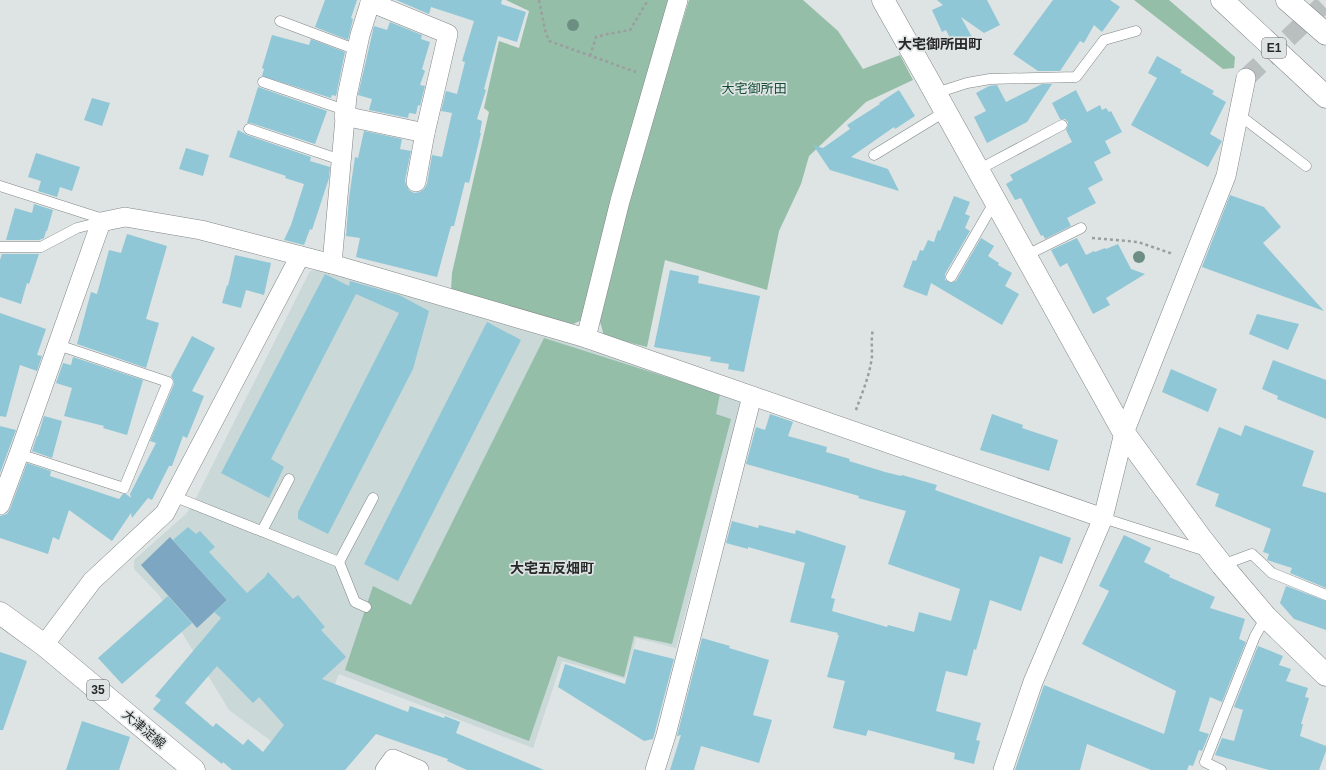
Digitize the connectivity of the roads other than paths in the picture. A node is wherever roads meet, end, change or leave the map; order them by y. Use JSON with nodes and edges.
{"nodes":[{"id":1,"x":678,"y":0,"type":"edge"},
{"id":2,"x":883,"y":0,"type":"edge"},
{"id":3,"x":1222,"y":0,"type":"edge"},
{"id":4,"x":1287,"y":0,"type":"edge"},
{"id":5,"x":371,"y":1,"type":"edge"},
{"id":6,"x":280,"y":21,"type":"dead end"},
{"id":7,"x":1136,"y":31,"type":"dead end"},
{"id":8,"x":1326,"y":34,"type":"edge"},
{"id":9,"x":357,"y":50,"type":"junction"},
{"id":10,"x":1246,"y":78,"type":"tunnel mouth"},
{"id":11,"x":263,"y":82,"type":"dead end"},
{"id":12,"x":1326,"y":97,"type":"edge"},
{"id":13,"x":941,"y":102,"type":"junction"},
{"id":14,"x":344,"y":113,"type":"junction"},
{"id":15,"x":1238,"y":114,"type":"junction"},
{"id":16,"x":1062,"y":125,"type":"dead end"},
{"id":17,"x":249,"y":129,"type":"dead end"},
{"id":18,"x":426,"y":133,"type":"junction"},
{"id":19,"x":874,"y":155,"type":"dead end"},
{"id":20,"x":341,"y":160,"type":"junction"},
{"id":21,"x":1306,"y":166,"type":"dead end"},
{"id":22,"x":978,"y":170,"type":"junction"},
{"id":23,"x":416,"y":182,"type":"dead end"},
{"id":24,"x":0,"y":186,"type":"edge"},
{"id":25,"x":995,"y":200,"type":"junction"},
{"id":26,"x":104,"y":222,"type":"junction"},
{"id":27,"x":1081,"y":228,"type":"road end"},
{"id":28,"x":0,"y":247,"type":"edge"},
{"id":29,"x":300,"y":256,"type":"junction"},
{"id":30,"x":1025,"y":256,"type":"junction"},
{"id":31,"x":332,"y":264,"type":"junction"},
{"id":32,"x":951,"y":277,"type":"dead end"},
{"id":33,"x":586,"y":338,"type":"junction"},
{"id":34,"x":58,"y":345,"type":"junction"},
{"id":35,"x":752,"y":396,"type":"junction"},
{"id":36,"x":1124,"y":433,"type":"junction"},
{"id":37,"x":20,"y":454,"type":"junction"},
{"id":38,"x":289,"y":479,"type":"dead end"},
{"id":39,"x":173,"y":496,"type":"junction"},
{"id":40,"x":373,"y":498,"type":"dead end"},
{"id":41,"x":0,"y":505,"type":"edge"},
{"id":42,"x":1103,"y":518,"type":"junction"},
{"id":43,"x":262,"y":531,"type":"junction"},
{"id":44,"x":1217,"y":559,"type":"junction"},
{"id":45,"x":339,"y":562,"type":"junction"},
{"id":46,"x":1326,"y":594,"type":"edge"},
{"id":47,"x":366,"y":607,"type":"dead end"},
{"id":48,"x":0,"y":613,"type":"edge"},
{"id":49,"x":1266,"y":617,"type":"junction"},
{"id":50,"x":44,"y":645,"type":"junction"},
{"id":51,"x":1326,"y":675,"type":"edge"},
{"id":52,"x":194,"y":770,"type":"edge"},
{"id":53,"x":385,"y":770,"type":"edge"},
{"id":54,"x":419,"y":770,"type":"edge"},
{"id":55,"x":655,"y":770,"type":"edge"},
{"id":56,"x":1003,"y":770,"type":"edge"},
{"id":57,"x":1221,"y":770,"type":"edge"}],
"edges":[{"from":1,"to":33,"type":"street"},
{"from":2,"to":13,"type":"main road"},
{"from":3,"to":12,"type":"main road","number":"E1"},
{"from":4,"to":8,"type":"main road"},
{"from":5,"to":9,"type":"street"},
{"from":5,"to":18,"type":"street"},
{"from":6,"to":9,"type":"lane"},
{"from":7,"to":13,"type":"lane"},
{"from":9,"to":14,"type":"street"},
{"from":10,"to":15,"type":"street"},
{"from":11,"to":14,"type":"lane"},
{"from":13,"to":19,"type":"lane"},
{"from":13,"to":22,"type":"main road"},
{"from":14,"to":18,"type":"street"},
{"from":14,"to":20,"type":"street"},
{"from":15,"to":21,"type":"lane"},
{"from":15,"to":36,"type":"street"},
{"from":16,"to":22,"type":"lane"},
{"from":17,"to":20,"type":"lane"},
{"from":18,"to":23,"type":"street"},
{"from":20,"to":31,"type":"street"},
{"from":22,"to":25,"type":"main road"},
{"from":24,"to":26,"type":"lane"},
{"from":25,"to":30,"type":"main road"},
{"from":25,"to":32,"type":"lane"},
{"from":26,"to":28,"type":"lane"},
{"from":26,"to":29,"type":"street"},
{"from":26,"to":34,"type":"street"},
{"from":27,"to":30,"type":"lane"},
{"from":29,"to":31,"type":"street"},
{"from":29,"to":39,"type":"street"},
{"from":30,"to":36,"type":"main road"},
{"from":31,"to":33,"type":"street"},
{"from":33,"to":35,"type":"street"},
{"from":34,"to":37,"type":"street"},
{"from":34,"to":37,"type":"lane"},
{"from":35,"to":42,"type":"street"},
{"from":35,"to":55,"type":"street"},
{"from":36,"to":42,"type":"street"},
{"from":36,"to":44,"type":"main road"},
{"from":37,"to":41,"type":"street"},
{"from":38,"to":43,"type":"lane"},
{"from":39,"to":43,"type":"lane"},
{"from":39,"to":50,"type":"street"},
{"from":40,"to":45,"type":"lane"},
{"from":42,"to":44,"type":"lane"},
{"from":42,"to":56,"type":"street"},
{"from":43,"to":45,"type":"lane"},
{"from":44,"to":46,"type":"lane"},
{"from":44,"to":49,"type":"main road"},
{"from":45,"to":47,"type":"lane"},
{"from":48,"to":50,"type":"main road","name":"大津淀線","number":"35"},
{"from":49,"to":51,"type":"main road"},
{"from":49,"to":57,"type":"lane"},
{"from":50,"to":52,"type":"main road","name":"大津淀線","number":"35"},
{"from":53,"to":54,"type":"street"}]}
